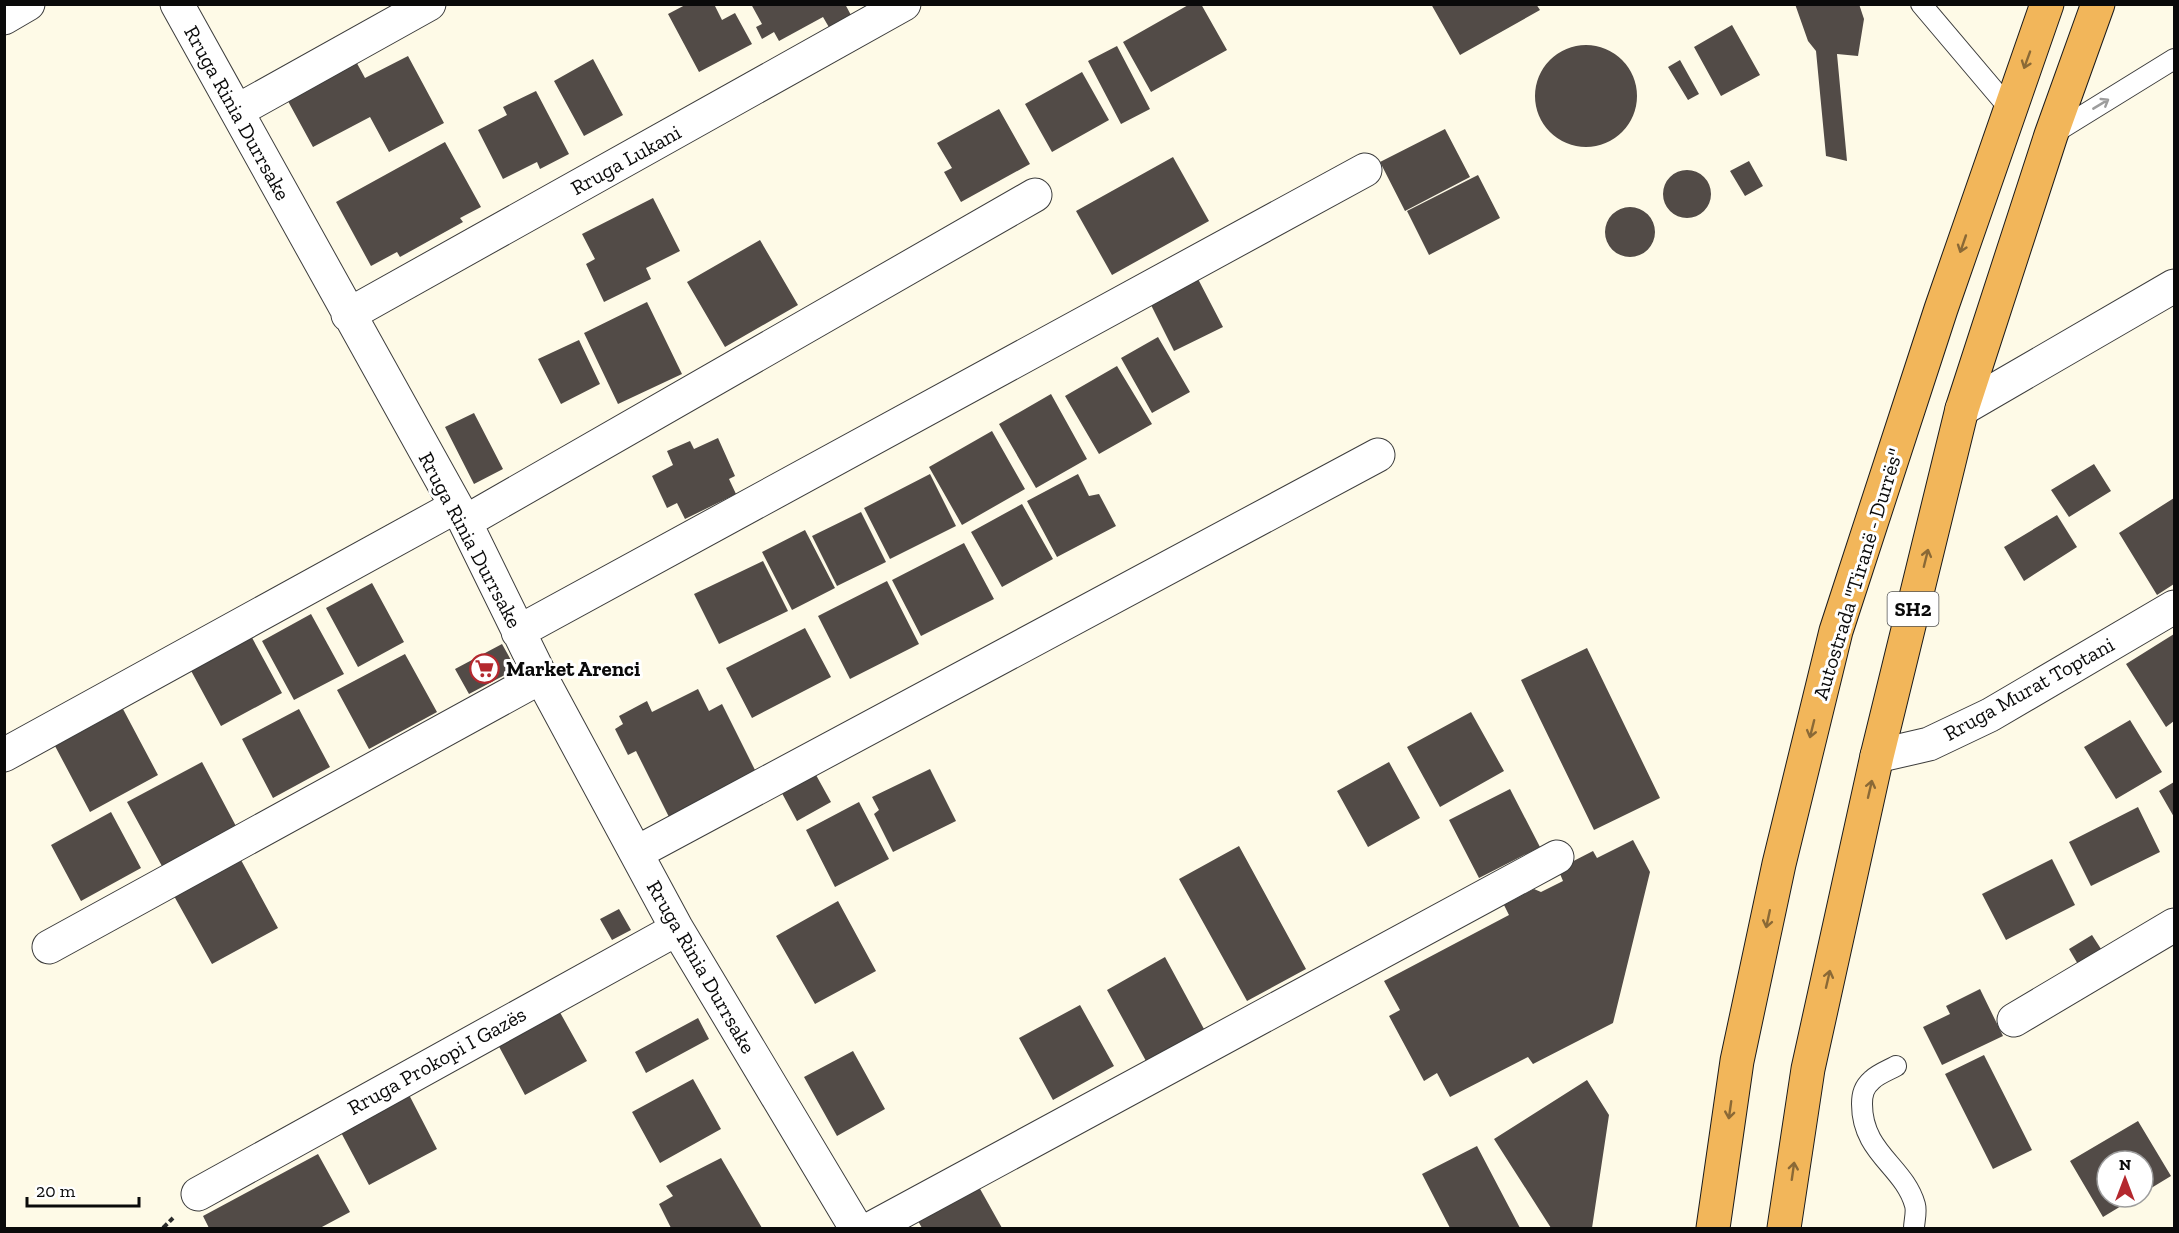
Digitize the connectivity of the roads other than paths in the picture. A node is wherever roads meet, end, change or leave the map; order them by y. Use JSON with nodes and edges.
{"nodes":[{"id":1,"x":28,"y":4,"type":"edge"},
{"id":2,"x":177,"y":4,"type":"edge"},
{"id":3,"x":429,"y":4,"type":"edge"},
{"id":4,"x":904,"y":4,"type":"edge"},
{"id":5,"x":1922,"y":4,"type":"edge"},
{"id":6,"x":2047,"y":4,"type":"edge"},
{"id":7,"x":2098,"y":4,"type":"edge"},
{"id":8,"x":4,"y":18,"type":"edge"},
{"id":9,"x":2175,"y":60,"type":"edge"},
{"id":10,"x":2009,"y":108,"type":"junction"},
{"id":11,"x":237,"y":111,"type":"junction"},
{"id":12,"x":2051,"y":135,"type":"junction"},
{"id":13,"x":1365,"y":170,"type":"dead end"},
{"id":14,"x":1035,"y":195,"type":"dead end"},
{"id":15,"x":2175,"y":286,"type":"edge"},
{"id":16,"x":348,"y":315,"type":"junction"},
{"id":17,"x":1962,"y":409,"type":"junction"},
{"id":18,"x":1378,"y":455,"type":"dead end"},
{"id":19,"x":460,"y":515,"type":"junction"},
{"id":20,"x":2175,"y":607,"type":"edge"},
{"id":21,"x":518,"y":632,"type":"junction"},
{"id":22,"x":541,"y":677,"type":"junction"},
{"id":23,"x":4,"y":755,"type":"edge"},
{"id":24,"x":1877,"y":756,"type":"junction"},
{"id":25,"x":636,"y":853,"type":"junction"},
{"id":26,"x":1557,"y":857,"type":"dead end"},
{"id":27,"x":2175,"y":925,"type":"edge"},
{"id":28,"x":677,"y":929,"type":"junction"},
{"id":29,"x":48,"y":947,"type":"dead end"},
{"id":30,"x":2014,"y":1020,"type":"dead end"},
{"id":31,"x":1896,"y":1066,"type":"dead end"},
{"id":32,"x":198,"y":1194,"type":"dead end"},
{"id":33,"x":856,"y":1228,"type":"edge"},
{"id":34,"x":872,"y":1228,"type":"edge"},
{"id":35,"x":1713,"y":1228,"type":"edge"},
{"id":36,"x":1784,"y":1228,"type":"edge"},
{"id":37,"x":1914,"y":1228,"type":"edge"}],
"edges":[{"from":1,"to":8,"type":"street"},
{"from":2,"to":11,"type":"street","name":"Rruga Rinia Durrsake"},
{"from":3,"to":11,"type":"street"},
{"from":4,"to":16,"type":"street","name":"Rruga Lukani"},
{"from":5,"to":10,"type":"lane"},
{"from":6,"to":10,"type":"highway","name":"Autostrada \"Tiranë - Durrës\"","one_way":true},
{"from":7,"to":12,"type":"highway","number":"SH2"},
{"from":12,"to":9,"type":"lane","one_way":true},
{"from":10,"to":35,"type":"highway","name":"Autostrada \"Tiranë - Durrës\"","one_way":true},
{"from":11,"to":16,"type":"street","name":"Rruga Rinia Durrsake"},
{"from":12,"to":17,"type":"highway","number":"SH2"},
{"from":13,"to":21,"type":"street"},
{"from":14,"to":19,"type":"street"},
{"from":15,"to":17,"type":"street"},
{"from":16,"to":19,"type":"street","name":"Rruga Rinia Durrsake"},
{"from":24,"to":17,"type":"highway","number":"SH2","one_way":true},
{"from":18,"to":25,"type":"street"},
{"from":19,"to":21,"type":"street","name":"Rruga Rinia Durrsake"},
{"from":19,"to":23,"type":"street"},
{"from":20,"to":24,"type":"street","name":"Rruga Murat Toptani"},
{"from":21,"to":22,"type":"street","name":"Rruga Rinia Durrsake"},
{"from":22,"to":25,"type":"street","name":"Rruga Rinia Durrsake"},
{"from":22,"to":29,"type":"street"},
{"from":36,"to":24,"type":"highway","number":"SH2","one_way":true},
{"from":25,"to":28,"type":"street","name":"Rruga Rinia Durrsake"},
{"from":26,"to":34,"type":"street"},
{"from":27,"to":30,"type":"street"},
{"from":28,"to":32,"type":"street","name":"Rruga Prokopi I Gazës"},
{"from":28,"to":33,"type":"street","name":"Rruga Rinia Durrsake"},
{"from":31,"to":37,"type":"lane"}]}
